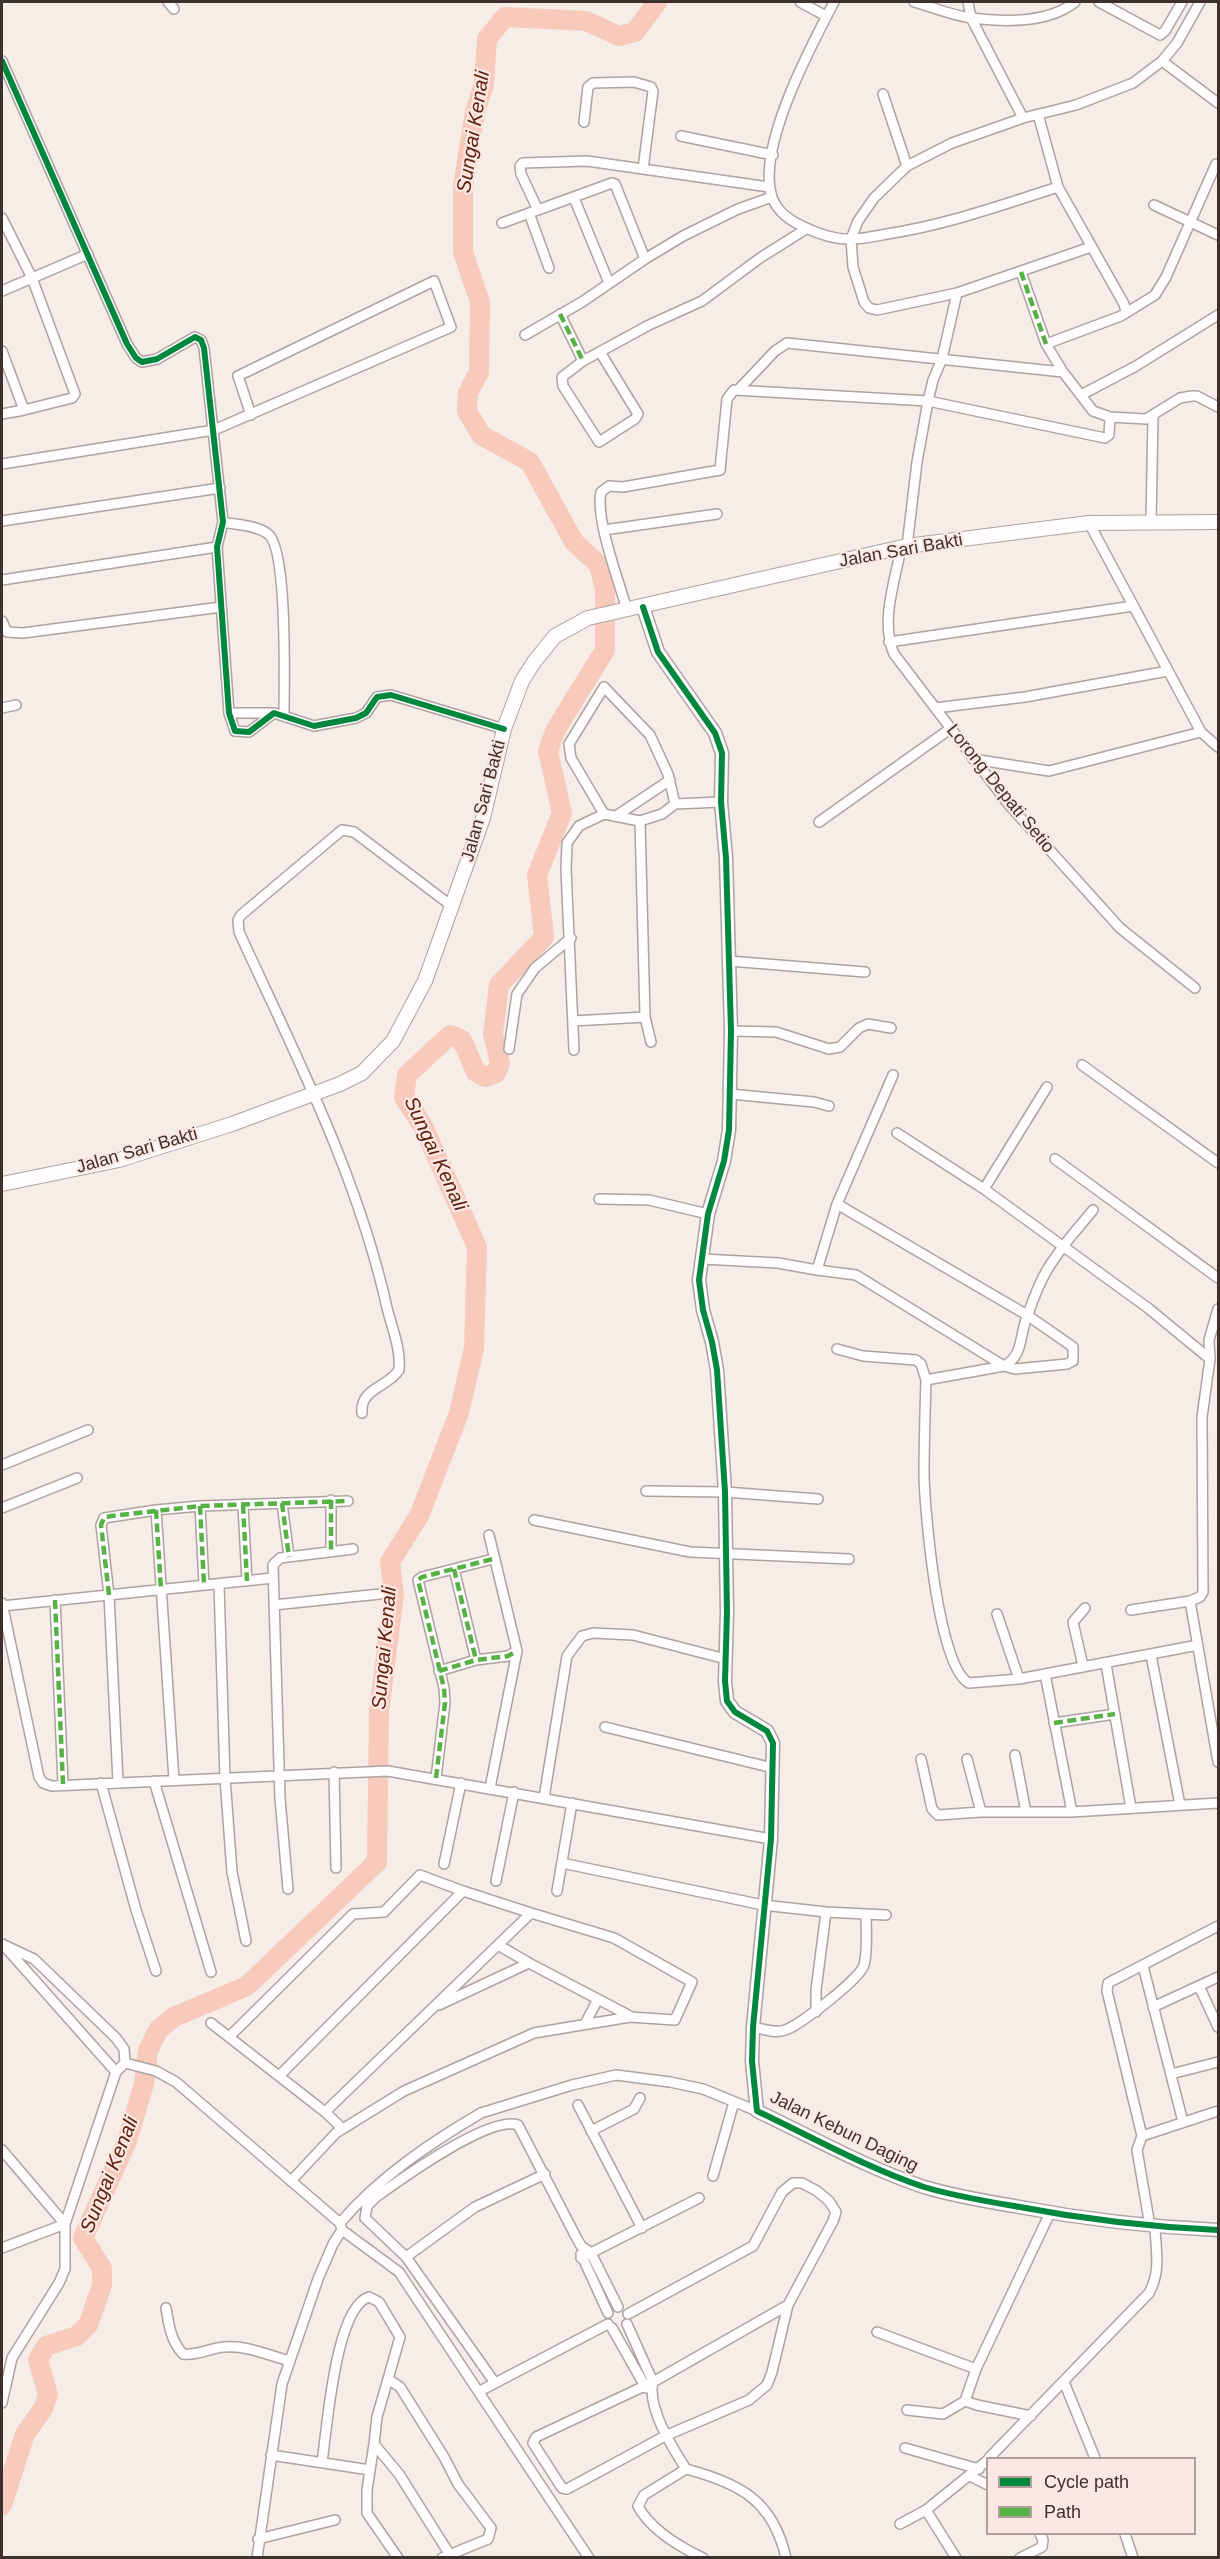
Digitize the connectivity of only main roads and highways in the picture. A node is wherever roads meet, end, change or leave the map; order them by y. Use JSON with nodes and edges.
{"nodes":[{"id":1,"x":1218,"y":522,"type":"edge"},
{"id":2,"x":2,"y":1184,"type":"edge"}],
"edges":[{"from":1,"to":2,"type":"main road","name":"Jalan Sari Bakti"}]}
